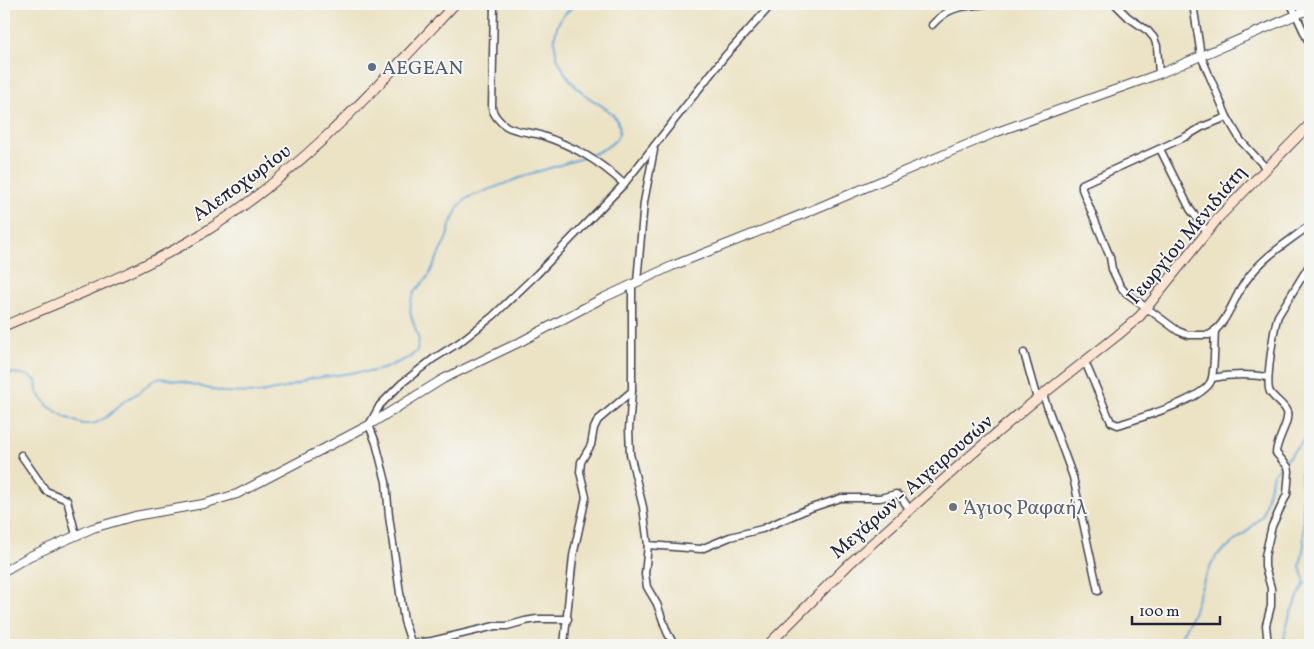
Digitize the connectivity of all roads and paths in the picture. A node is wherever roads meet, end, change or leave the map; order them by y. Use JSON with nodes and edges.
{"nodes":[{"id":1,"x":455,"y":4,"type":"edge"},
{"id":2,"x":494,"y":4,"type":"edge"},
{"id":3,"x":772,"y":4,"type":"edge"},
{"id":4,"x":988,"y":4,"type":"edge"},
{"id":5,"x":1115,"y":4,"type":"edge"},
{"id":6,"x":1193,"y":4,"type":"edge"},
{"id":7,"x":1291,"y":4,"type":"edge"},
{"id":8,"x":974,"y":5,"type":"edge"},
{"id":9,"x":955,"y":6,"type":"edge"},
{"id":10,"x":1310,"y":8,"type":"edge"},
{"id":11,"x":1296,"y":14,"type":"junction"},
{"id":12,"x":932,"y":24,"type":"dead end"},
{"id":13,"x":1310,"y":45,"type":"edge"},
{"id":14,"x":1201,"y":56,"type":"junction"},
{"id":15,"x":1159,"y":74,"type":"junction"},
{"id":16,"x":1228,"y":117,"type":"junction"},
{"id":17,"x":1310,"y":124,"type":"edge"},
{"id":18,"x":655,"y":146,"type":"junction"},
{"id":19,"x":1160,"y":149,"type":"junction"},
{"id":20,"x":1266,"y":168,"type":"junction"},
{"id":21,"x":624,"y":184,"type":"junction"},
{"id":22,"x":1310,"y":225,"type":"edge"},
{"id":23,"x":1207,"y":232,"type":"junction"},
{"id":24,"x":1310,"y":264,"type":"edge"},
{"id":25,"x":634,"y":283,"type":"junction"},
{"id":26,"x":1146,"y":308,"type":"junction"},
{"id":27,"x":4,"y":326,"type":"edge"},
{"id":28,"x":1215,"y":330,"type":"junction"},
{"id":29,"x":1024,"y":353,"type":"dead end"},
{"id":30,"x":1085,"y":362,"type":"junction"},
{"id":31,"x":1268,"y":376,"type":"junction"},
{"id":32,"x":1212,"y":378,"type":"junction"},
{"id":33,"x":632,"y":391,"type":"junction"},
{"id":34,"x":1040,"y":397,"type":"junction"},
{"id":35,"x":369,"y":425,"type":"junction"},
{"id":36,"x":22,"y":455,"type":"dead end"},
{"id":37,"x":910,"y":510,"type":"junction"},
{"id":38,"x":76,"y":535,"type":"junction"},
{"id":39,"x":648,"y":545,"type":"junction"},
{"id":40,"x":4,"y":571,"type":"edge"},
{"id":41,"x":1098,"y":591,"type":"dead end"},
{"id":42,"x":568,"y":619,"type":"junction"},
{"id":43,"x":564,"y":645,"type":"edge"},
{"id":44,"x":674,"y":645,"type":"edge"},
{"id":45,"x":768,"y":645,"type":"edge"},
{"id":46,"x":1268,"y":645,"type":"edge"}],
"edges":[{"from":1,"to":27,"type":"main road","name":"Αλεποχωρίου"},
{"from":2,"to":21,"type":"street"},
{"from":3,"to":18,"type":"street"},
{"from":4,"to":8,"type":"street"},
{"from":5,"to":15,"type":"street"},
{"from":6,"to":14,"type":"street"},
{"from":7,"to":11,"type":"street"},
{"from":8,"to":9,"type":"street"},
{"from":9,"to":12,"type":"street"},
{"from":10,"to":11,"type":"street"},
{"from":11,"to":13,"type":"street"},
{"from":11,"to":14,"type":"street"},
{"from":14,"to":15,"type":"street"},
{"from":14,"to":16,"type":"street"},
{"from":15,"to":25,"type":"street"},
{"from":16,"to":19,"type":"street"},
{"from":16,"to":20,"type":"street"},
{"from":17,"to":20,"type":"main road","name":"Γεωργίου Μενιδιάτη"},
{"from":18,"to":21,"type":"street"},
{"from":18,"to":25,"type":"street"},
{"from":19,"to":23,"type":"street"},
{"from":19,"to":26,"type":"street"},
{"from":20,"to":23,"type":"main road","name":"Γεωργίου Μενιδιάτη"},
{"from":21,"to":35,"type":"street"},
{"from":22,"to":28,"type":"street"},
{"from":23,"to":26,"type":"main road","name":"Γεωργίου Μενιδιάτη"},
{"from":24,"to":31,"type":"street"},
{"from":25,"to":33,"type":"street"},
{"from":25,"to":35,"type":"street"},
{"from":26,"to":28,"type":"street"},
{"from":26,"to":30,"type":"main road","name":"Γεωργίου Μενιδιάτη"},
{"from":28,"to":32,"type":"street"},
{"from":29,"to":34,"type":"street"},
{"from":30,"to":32,"type":"street"},
{"from":30,"to":34,"type":"main road","name":"Μεγάρων - Αιγειρουσών"},
{"from":31,"to":32,"type":"street"},
{"from":31,"to":46,"type":"street"},
{"from":33,"to":39,"type":"street"},
{"from":33,"to":42,"type":"street"},
{"from":34,"to":37,"type":"main road","name":"Μεγάρων - Αιγειρουσών"},
{"from":34,"to":41,"type":"street"},
{"from":35,"to":38,"type":"street"},
{"from":35,"to":42,"type":"street"},
{"from":36,"to":38,"type":"street"},
{"from":37,"to":39,"type":"street"},
{"from":37,"to":45,"type":"main road","name":"Μεγάρων - Αιγειρουσών"},
{"from":38,"to":40,"type":"street"},
{"from":39,"to":44,"type":"street"},
{"from":42,"to":43,"type":"street"}]}
